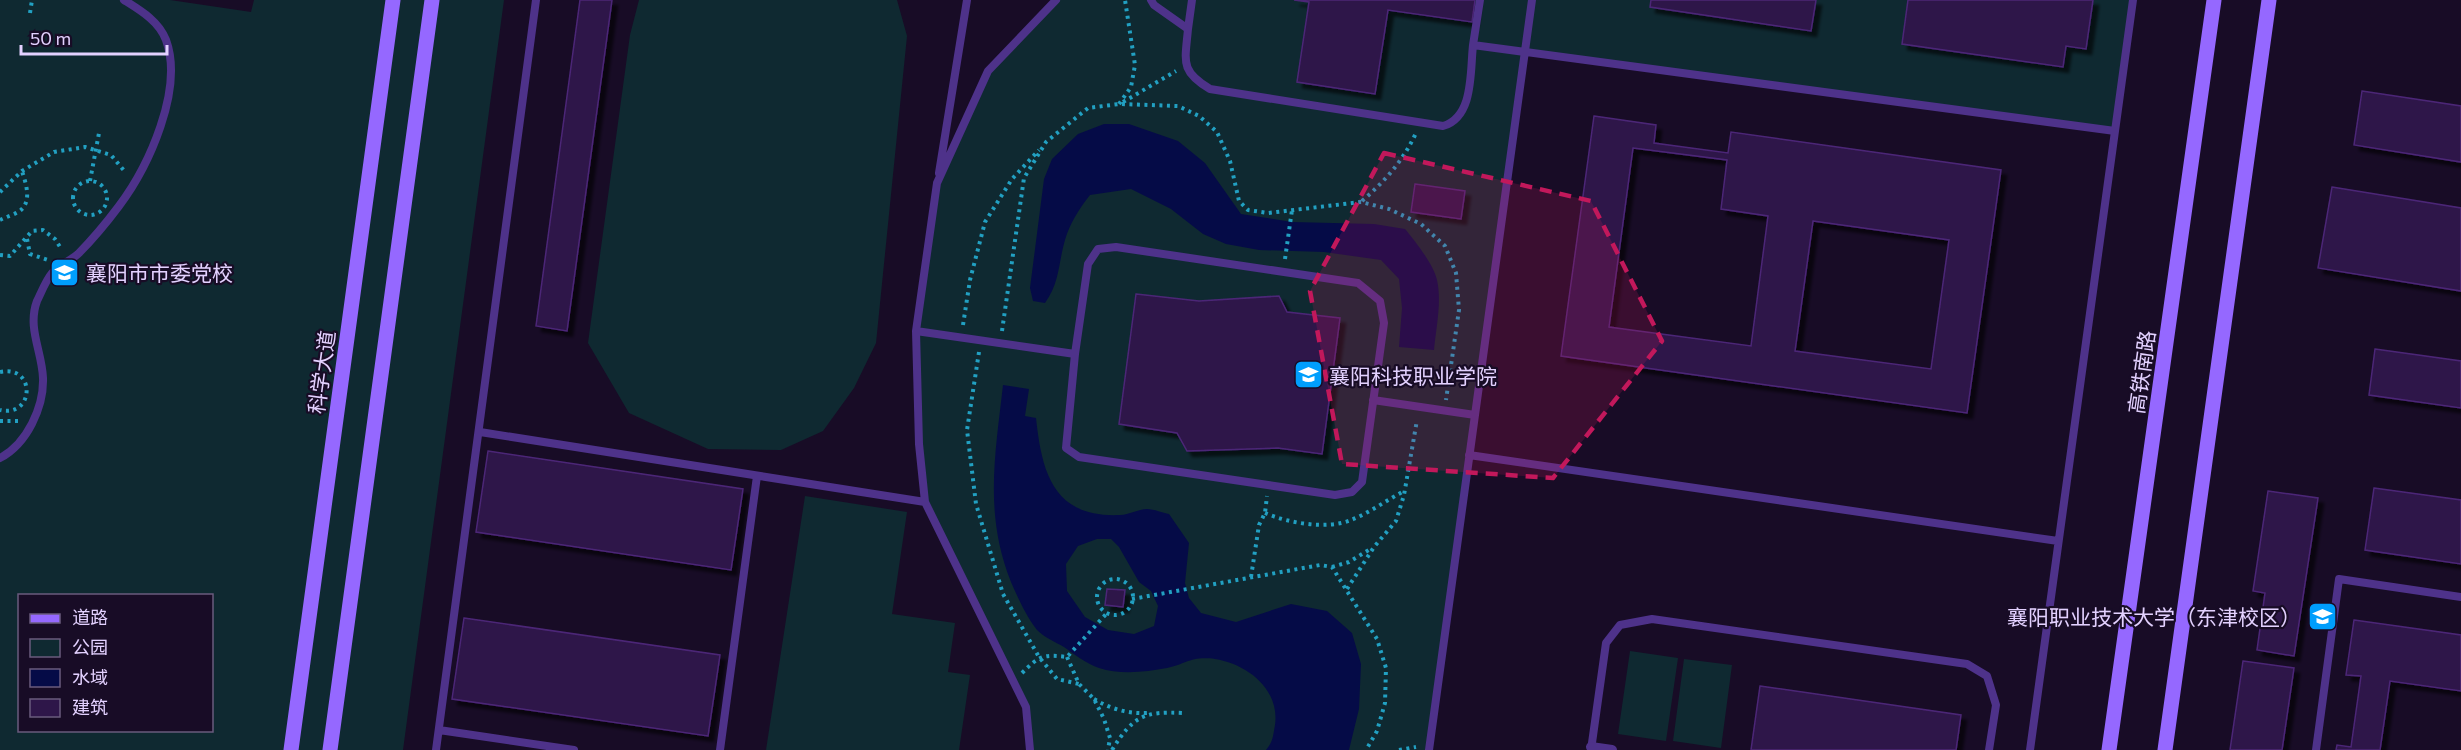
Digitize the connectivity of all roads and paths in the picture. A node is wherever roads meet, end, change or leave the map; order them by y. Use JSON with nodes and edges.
{"nodes":[{"id":1,"x":32,"y":0,"type":"edge"},
{"id":2,"x":123,"y":0,"type":"edge"},
{"id":3,"x":393,"y":0,"type":"edge"},
{"id":4,"x":432,"y":0,"type":"edge"},
{"id":5,"x":536,"y":0,"type":"edge"},
{"id":6,"x":967,"y":0,"type":"edge"},
{"id":7,"x":1056,"y":0,"type":"edge"},
{"id":8,"x":1125,"y":0,"type":"edge"},
{"id":9,"x":1151,"y":0,"type":"edge"},
{"id":10,"x":1192,"y":0,"type":"edge"},
{"id":11,"x":1480,"y":0,"type":"edge"},
{"id":12,"x":1532,"y":0,"type":"edge"},
{"id":13,"x":2133,"y":0,"type":"edge"},
{"id":14,"x":2214,"y":0,"type":"edge"},
{"id":15,"x":2269,"y":0,"type":"edge"},
{"id":16,"x":30,"y":13,"type":"dead end"},
{"id":17,"x":1188,"y":28,"type":"junction"},
{"id":18,"x":1473,"y":45,"type":"junction"},
{"id":19,"x":1525,"y":53,"type":"junction"},
{"id":20,"x":1187,"y":65,"type":"junction"},
{"id":21,"x":1119,"y":104,"type":"junction"},
{"id":22,"x":1420,"y":123,"type":"junction"},
{"id":23,"x":2115,"y":131,"type":"junction"},
{"id":24,"x":99,"y":133,"type":"dead end"},
{"id":25,"x":1046,"y":142,"type":"junction"},
{"id":26,"x":94,"y":150,"type":"junction"},
{"id":27,"x":22,"y":171,"type":"junction"},
{"id":28,"x":90,"y":181,"type":"junction"},
{"id":29,"x":134,"y":181,"type":"junction"},
{"id":30,"x":937,"y":183,"type":"junction"},
{"id":31,"x":0,"y":192,"type":"edge"},
{"id":32,"x":1361,"y":202,"type":"junction"},
{"id":33,"x":1292,"y":210,"type":"junction"},
{"id":34,"x":0,"y":220,"type":"edge"},
{"id":35,"x":27,"y":238,"type":"junction"},
{"id":36,"x":61,"y":248,"type":"junction"},
{"id":37,"x":1286,"y":254,"type":"dead end"},
{"id":38,"x":0,"y":255,"type":"edge"},
{"id":39,"x":69,"y":260,"type":"junction"},
{"id":40,"x":915,"y":331,"type":"junction"},
{"id":41,"x":961,"y":338,"type":"junction"},
{"id":42,"x":981,"y":341,"type":"junction"},
{"id":43,"x":1000,"y":343,"type":"junction"},
{"id":44,"x":1075,"y":354,"type":"junction"},
{"id":45,"x":0,"y":372,"type":"edge"},
{"id":46,"x":1373,"y":400,"type":"junction"},
{"id":47,"x":1419,"y":407,"type":"junction"},
{"id":48,"x":3,"y":411,"type":"edge"},
{"id":49,"x":1445,"y":411,"type":"junction"},
{"id":50,"x":1475,"y":416,"type":"junction"},
{"id":51,"x":10,"y":421,"type":"dead end"},
{"id":52,"x":480,"y":432,"type":"junction"},
{"id":53,"x":1469,"y":454,"type":"junction"},
{"id":54,"x":0,"y":458,"type":"edge"},
{"id":55,"x":757,"y":476,"type":"junction"},
{"id":56,"x":1268,"y":485,"type":"junction"},
{"id":57,"x":1405,"y":490,"type":"junction"},
{"id":58,"x":925,"y":502,"type":"junction"},
{"id":59,"x":1265,"y":513,"type":"junction"},
{"id":60,"x":2058,"y":541,"type":"junction"},
{"id":61,"x":1374,"y":547,"type":"junction"},
{"id":62,"x":1332,"y":567,"type":"junction"},
{"id":63,"x":1251,"y":577,"type":"junction"},
{"id":64,"x":1347,"y":589,"type":"junction"},
{"id":65,"x":2461,"y":597,"type":"edge"},
{"id":66,"x":1132,"y":599,"type":"junction"},
{"id":67,"x":1107,"y":613,"type":"junction"},
{"id":68,"x":1068,"y":656,"type":"junction"},
{"id":69,"x":1039,"y":657,"type":"junction"},
{"id":70,"x":1013,"y":682,"type":"junction"},
{"id":71,"x":1079,"y":684,"type":"junction"},
{"id":72,"x":1094,"y":699,"type":"junction"},
{"id":73,"x":1158,"y":711,"type":"junction"},
{"id":74,"x":1183,"y":713,"type":"dead end"},
{"id":75,"x":439,"y":730,"type":"junction"},
{"id":76,"x":1591,"y":748,"type":"edge"},
{"id":77,"x":291,"y":750,"type":"edge"},
{"id":78,"x":330,"y":750,"type":"edge"},
{"id":79,"x":436,"y":750,"type":"edge"},
{"id":80,"x":574,"y":750,"type":"edge"},
{"id":81,"x":720,"y":750,"type":"edge"},
{"id":82,"x":1030,"y":750,"type":"edge"},
{"id":83,"x":1110,"y":750,"type":"edge"},
{"id":84,"x":1366,"y":750,"type":"edge"},
{"id":85,"x":1429,"y":750,"type":"edge"},
{"id":86,"x":1612,"y":750,"type":"edge"},
{"id":87,"x":1989,"y":750,"type":"edge"},
{"id":88,"x":2030,"y":750,"type":"edge"},
{"id":89,"x":2109,"y":750,"type":"edge"},
{"id":90,"x":2165,"y":750,"type":"edge"},
{"id":91,"x":2316,"y":750,"type":"edge"}],
"edges":[{"from":1,"to":16,"type":"path"},
{"from":2,"to":29,"type":"lane"},
{"from":3,"to":77,"type":"main road","name":"科学大道"},
{"from":4,"to":78,"type":"main road"},
{"from":5,"to":52,"type":"lane"},
{"from":6,"to":30,"type":"lane"},
{"from":7,"to":30,"type":"lane"},
{"from":8,"to":21,"type":"path"},
{"from":9,"to":17,"type":"lane"},
{"from":10,"to":17,"type":"lane"},
{"from":11,"to":18,"type":"lane"},
{"from":12,"to":19,"type":"lane"},
{"from":13,"to":23,"type":"lane"},
{"from":14,"to":89,"type":"main road","name":"高铁南路"},
{"from":15,"to":90,"type":"main road"},
{"from":17,"to":20,"type":"lane"},
{"from":18,"to":19,"type":"lane"},
{"from":18,"to":22,"type":"lane"},
{"from":19,"to":23,"type":"lane"},
{"from":19,"to":50,"type":"lane"},
{"from":20,"to":21,"type":"path"},
{"from":20,"to":22,"type":"lane"},
{"from":21,"to":25,"type":"path"},
{"from":21,"to":33,"type":"path"},
{"from":22,"to":32,"type":"path"},
{"from":23,"to":60,"type":"lane"},
{"from":24,"to":26,"type":"path"},
{"from":25,"to":41,"type":"path"},
{"from":25,"to":43,"type":"path"},
{"from":26,"to":27,"type":"path"},
{"from":26,"to":28,"type":"path"},
{"from":26,"to":29,"type":"path"},
{"from":27,"to":31,"type":"path"},
{"from":27,"to":34,"type":"path"},
{"from":28,"to":28,"type":"path"},
{"from":29,"to":39,"type":"lane"},
{"from":30,"to":40,"type":"lane"},
{"from":32,"to":33,"type":"path"},
{"from":32,"to":49,"type":"path"},
{"from":33,"to":37,"type":"path"},
{"from":35,"to":36,"type":"path"},
{"from":35,"to":36,"type":"path"},
{"from":35,"to":38,"type":"path"},
{"from":36,"to":39,"type":"path"},
{"from":39,"to":54,"type":"lane"},
{"from":40,"to":41,"type":"lane"},
{"from":40,"to":58,"type":"lane"},
{"from":41,"to":42,"type":"lane"},
{"from":42,"to":43,"type":"lane"},
{"from":42,"to":69,"type":"path"},
{"from":43,"to":44,"type":"lane"},
{"from":44,"to":46,"type":"lane"},
{"from":44,"to":56,"type":"lane"},
{"from":45,"to":48,"type":"path"},
{"from":46,"to":47,"type":"lane"},
{"from":46,"to":56,"type":"lane"},
{"from":47,"to":49,"type":"lane"},
{"from":47,"to":57,"type":"path"},
{"from":48,"to":51,"type":"path"},
{"from":49,"to":50,"type":"lane"},
{"from":50,"to":53,"type":"lane"},
{"from":52,"to":55,"type":"lane"},
{"from":52,"to":75,"type":"lane"},
{"from":53,"to":60,"type":"lane"},
{"from":53,"to":85,"type":"lane"},
{"from":55,"to":58,"type":"lane"},
{"from":55,"to":81,"type":"lane"},
{"from":56,"to":59,"type":"path"},
{"from":57,"to":59,"type":"path"},
{"from":57,"to":61,"type":"path"},
{"from":58,"to":70,"type":"lane"},
{"from":59,"to":63,"type":"path"},
{"from":60,"to":88,"type":"lane"},
{"from":61,"to":62,"type":"path"},
{"from":61,"to":64,"type":"path"},
{"from":62,"to":63,"type":"path"},
{"from":62,"to":64,"type":"path"},
{"from":63,"to":66,"type":"path"},
{"from":64,"to":84,"type":"path"},
{"from":65,"to":91,"type":"lane"},
{"from":66,"to":67,"type":"path"},
{"from":66,"to":67,"type":"path"},
{"from":67,"to":68,"type":"path"},
{"from":68,"to":69,"type":"path"},
{"from":68,"to":71,"type":"path"},
{"from":69,"to":70,"type":"path"},
{"from":69,"to":71,"type":"path"},
{"from":70,"to":82,"type":"lane"},
{"from":71,"to":72,"type":"path"},
{"from":72,"to":73,"type":"path"},
{"from":72,"to":83,"type":"path"},
{"from":73,"to":74,"type":"path"},
{"from":73,"to":83,"type":"path"},
{"from":75,"to":79,"type":"lane"},
{"from":75,"to":80,"type":"lane"},
{"from":76,"to":86,"type":"street"},
{"from":76,"to":87,"type":"lane"}]}
